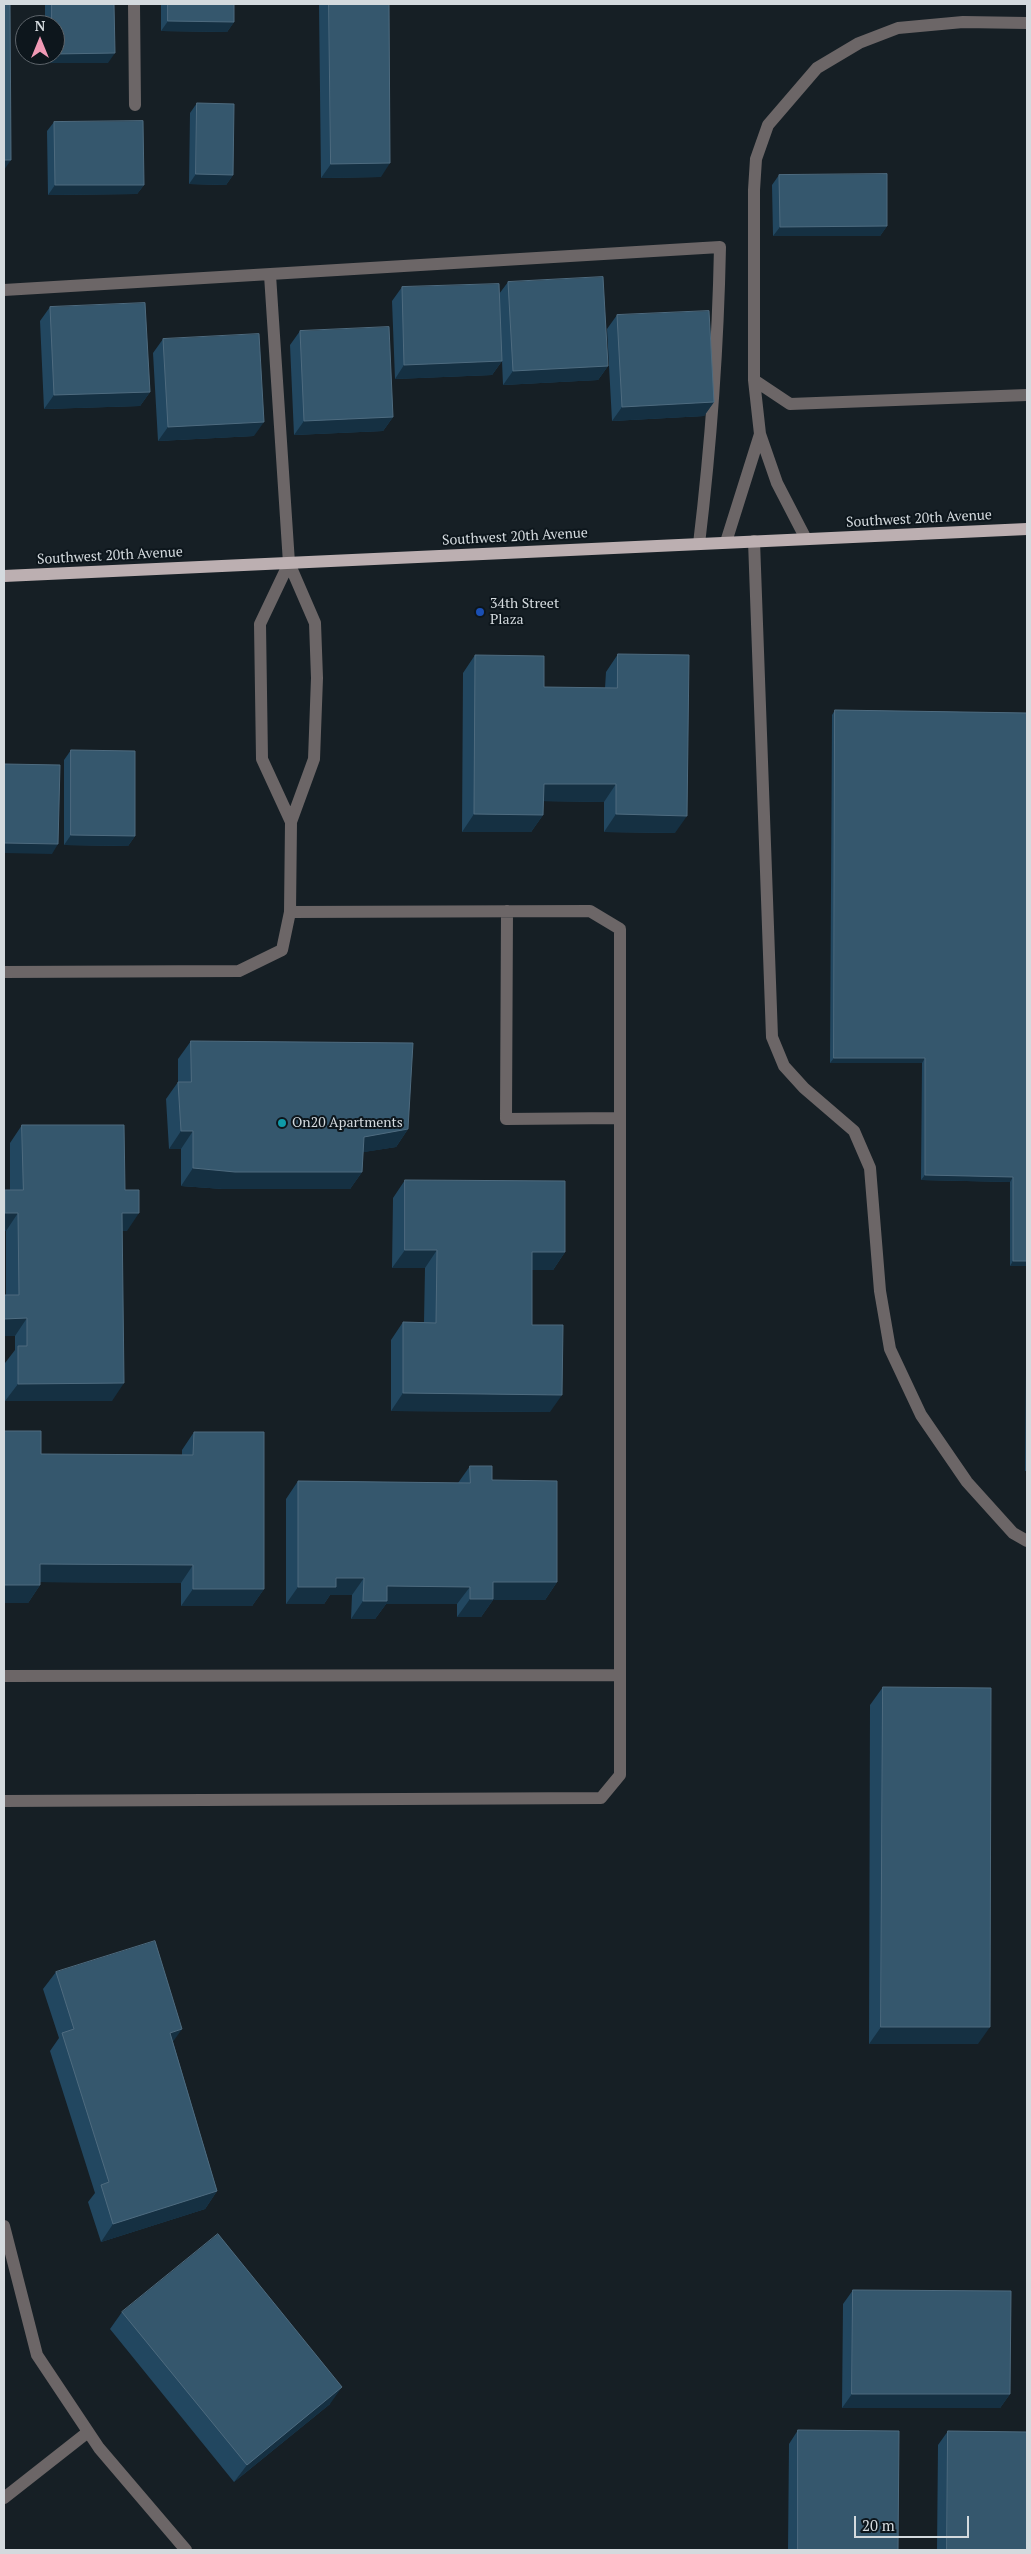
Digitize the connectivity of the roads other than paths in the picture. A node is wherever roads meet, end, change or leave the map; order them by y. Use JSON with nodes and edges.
{"nodes":[{"id":1,"x":134,"y":4,"type":"edge"},
{"id":2,"x":1027,"y":23,"type":"edge"},
{"id":3,"x":135,"y":105,"type":"dead end"},
{"id":4,"x":270,"y":275,"type":"junction"},
{"id":5,"x":4,"y":290,"type":"edge"},
{"id":6,"x":754,"y":380,"type":"junction"},
{"id":7,"x":1027,"y":395,"type":"edge"},
{"id":8,"x":760,"y":434,"type":"junction"},
{"id":9,"x":1027,"y":529,"type":"edge"},
{"id":10,"x":806,"y":539,"type":"junction"},
{"id":11,"x":754,"y":541,"type":"junction"},
{"id":12,"x":726,"y":542,"type":"junction"},
{"id":13,"x":698,"y":544,"type":"junction"},
{"id":14,"x":289,"y":563,"type":"junction"},
{"id":15,"x":4,"y":576,"type":"edge"},
{"id":16,"x":291,"y":822,"type":"junction"},
{"id":17,"x":507,"y":911,"type":"junction"},
{"id":18,"x":290,"y":912,"type":"junction"},
{"id":19,"x":4,"y":972,"type":"edge"},
{"id":20,"x":620,"y":1118,"type":"junction"},
{"id":21,"x":1027,"y":1541,"type":"edge"},
{"id":22,"x":620,"y":1675,"type":"junction"},
{"id":23,"x":4,"y":1676,"type":"edge"},
{"id":24,"x":4,"y":1801,"type":"edge"},
{"id":25,"x":4,"y":2226,"type":"edge"},
{"id":26,"x":88,"y":2432,"type":"junction"},
{"id":27,"x":4,"y":2498,"type":"edge"},
{"id":28,"x":182,"y":2549,"type":"edge"}],
"edges":[{"from":1,"to":3,"type":"lane"},
{"from":2,"to":6,"type":"lane"},
{"from":4,"to":5,"type":"lane"},
{"from":4,"to":13,"type":"lane"},
{"from":4,"to":14,"type":"lane"},
{"from":6,"to":7,"type":"lane"},
{"from":6,"to":8,"type":"lane"},
{"from":8,"to":10,"type":"lane"},
{"from":8,"to":12,"type":"lane"},
{"from":9,"to":10,"type":"main road","name":"Southwest 20th Avenue"},
{"from":10,"to":11,"type":"main road","name":"Southwest 20th Avenue"},
{"from":11,"to":12,"type":"main road","name":"Southwest 20th Avenue"},
{"from":11,"to":21,"type":"lane"},
{"from":12,"to":13,"type":"main road","name":"Southwest 20th Avenue"},
{"from":13,"to":14,"type":"main road","name":"Southwest 20th Avenue"},
{"from":14,"to":15,"type":"main road","name":"Southwest 20th Avenue"},
{"from":14,"to":16,"type":"lane"},
{"from":14,"to":16,"type":"lane"},
{"from":16,"to":18,"type":"lane"},
{"from":17,"to":18,"type":"lane"},
{"from":17,"to":20,"type":"lane"},
{"from":17,"to":20,"type":"lane"},
{"from":18,"to":19,"type":"lane"},
{"from":20,"to":22,"type":"lane"},
{"from":22,"to":23,"type":"lane"},
{"from":22,"to":24,"type":"lane"},
{"from":25,"to":26,"type":"lane"},
{"from":26,"to":27,"type":"lane"},
{"from":26,"to":28,"type":"lane"}]}
